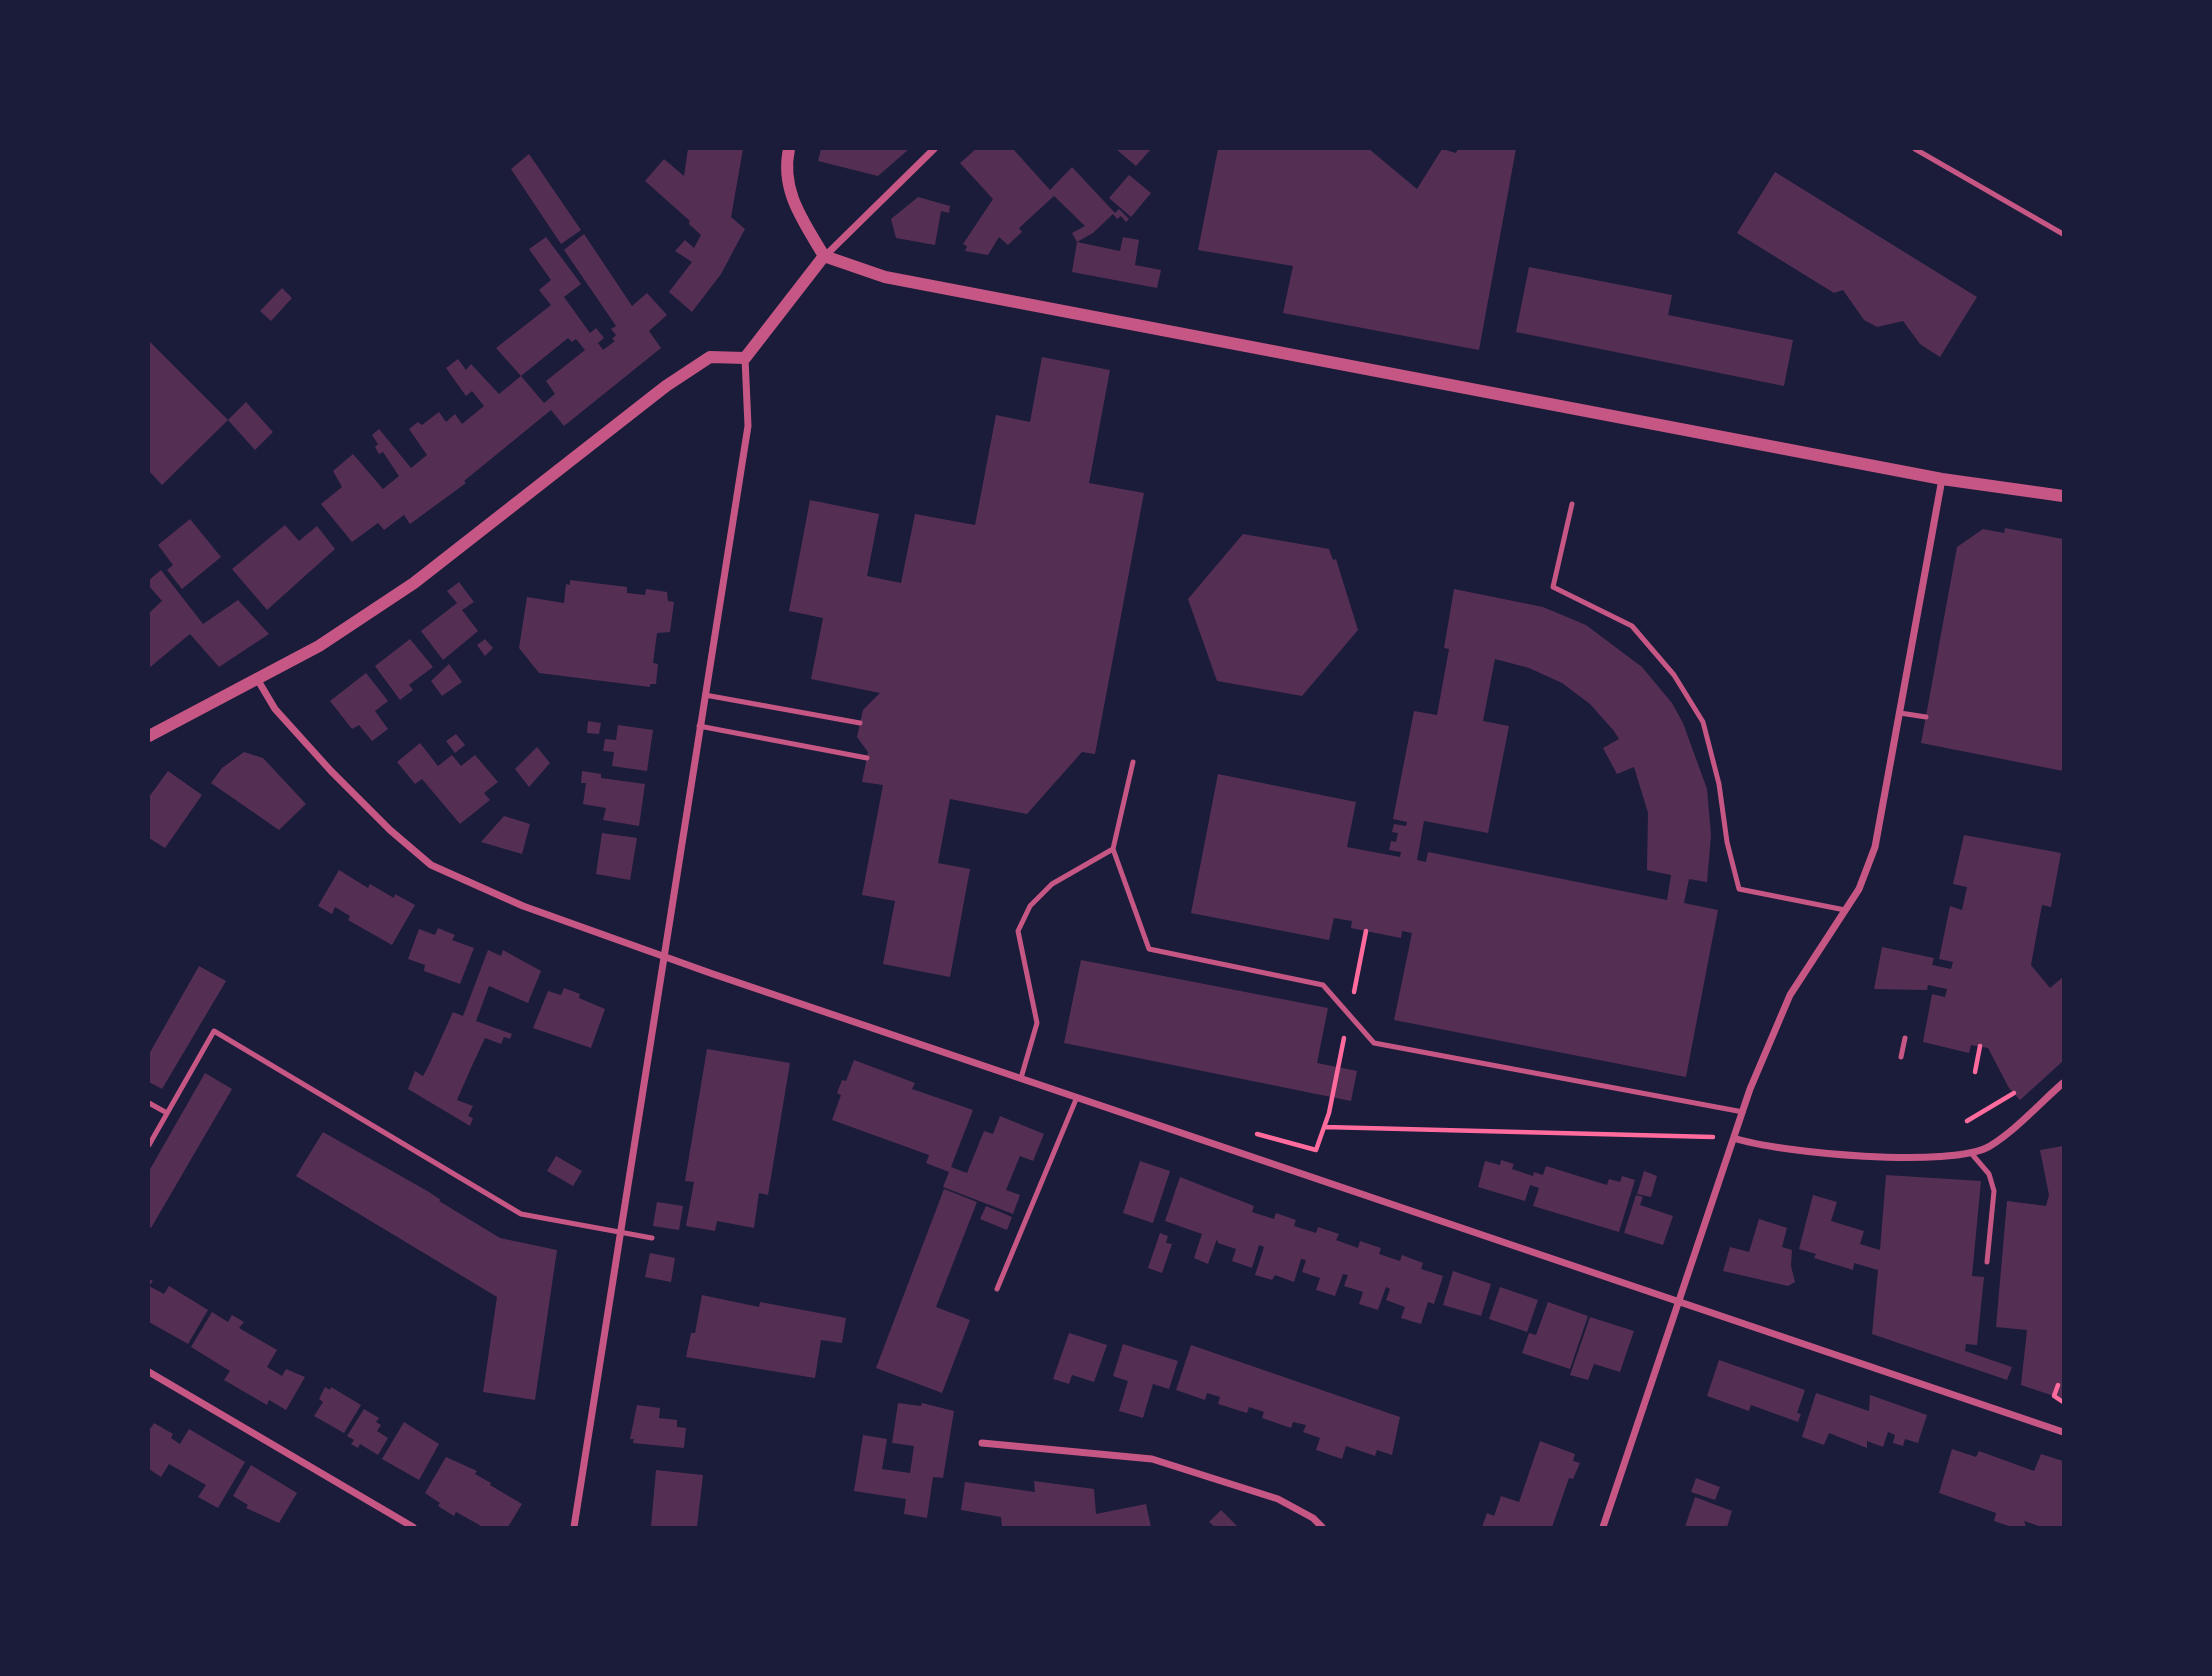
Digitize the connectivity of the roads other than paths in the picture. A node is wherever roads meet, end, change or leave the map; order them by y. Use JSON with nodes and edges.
{"nodes":[{"id":1,"x":789,"y":149,"type":"edge"},
{"id":2,"x":934,"y":149,"type":"edge"},
{"id":3,"x":1915,"y":149,"type":"edge"},
{"id":4,"x":2063,"y":234,"type":"edge"},
{"id":5,"x":824,"y":256,"type":"junction"},
{"id":6,"x":745,"y":358,"type":"junction"},
{"id":7,"x":1942,"y":480,"type":"junction"},
{"id":8,"x":2063,"y":496,"type":"edge"},
{"id":9,"x":1572,"y":504,"type":"dead end"},
{"id":10,"x":256,"y":677,"type":"junction"},
{"id":11,"x":704,"y":695,"type":"junction"},
{"id":12,"x":1900,"y":713,"type":"junction"},
{"id":13,"x":1926,"y":717,"type":"dead end"},
{"id":14,"x":860,"y":723,"type":"dead end"},
{"id":15,"x":699,"y":726,"type":"junction"},
{"id":16,"x":149,"y":736,"type":"edge"},
{"id":17,"x":867,"y":758,"type":"dead end"},
{"id":18,"x":1133,"y":762,"type":"dead end"},
{"id":19,"x":1113,"y":849,"type":"junction"},
{"id":20,"x":1845,"y":910,"type":"junction"},
{"id":21,"x":663,"y":957,"type":"junction"},
{"id":22,"x":1905,"y":1038,"type":"dead end"},
{"id":23,"x":1901,"y":1057,"type":"dead end"},
{"id":24,"x":1021,"y":1078,"type":"junction"},
{"id":25,"x":2063,"y":1083,"type":"edge"},
{"id":26,"x":1077,"y":1097,"type":"junction"},
{"id":27,"x":149,"y":1103,"type":"edge"},
{"id":28,"x":1742,"y":1112,"type":"junction"},
{"id":29,"x":167,"y":1114,"type":"junction"},
{"id":30,"x":1734,"y":1138,"type":"junction"},
{"id":31,"x":149,"y":1145,"type":"edge"},
{"id":32,"x":1971,"y":1153,"type":"junction"},
{"id":33,"x":620,"y":1233,"type":"junction"},
{"id":34,"x":652,"y":1238,"type":"dead end"},
{"id":35,"x":1987,"y":1262,"type":"dead end"},
{"id":36,"x":997,"y":1289,"type":"dead end"},
{"id":37,"x":1681,"y":1302,"type":"junction"},
{"id":38,"x":149,"y":1372,"type":"edge"},
{"id":39,"x":2063,"y":1432,"type":"edge"},
{"id":40,"x":982,"y":1443,"type":"dead end"},
{"id":41,"x":413,"y":1527,"type":"edge"},
{"id":42,"x":573,"y":1527,"type":"edge"},
{"id":43,"x":1322,"y":1527,"type":"edge"},
{"id":44,"x":1603,"y":1527,"type":"edge"}],
"edges":[{"from":1,"to":5,"type":"street"},
{"from":2,"to":5,"type":"street"},
{"from":3,"to":4,"type":"lane"},
{"from":5,"to":6,"type":"street"},
{"from":5,"to":7,"type":"street"},
{"from":6,"to":10,"type":"street"},
{"from":6,"to":11,"type":"street"},
{"from":7,"to":8,"type":"street"},
{"from":7,"to":12,"type":"street"},
{"from":9,"to":20,"type":"lane"},
{"from":10,"to":16,"type":"street"},
{"from":10,"to":21,"type":"street"},
{"from":11,"to":14,"type":"lane"},
{"from":11,"to":15,"type":"street"},
{"from":12,"to":13,"type":"lane"},
{"from":12,"to":20,"type":"street"},
{"from":15,"to":17,"type":"lane"},
{"from":15,"to":21,"type":"street"},
{"from":18,"to":19,"type":"lane"},
{"from":19,"to":24,"type":"lane"},
{"from":19,"to":28,"type":"lane"},
{"from":20,"to":28,"type":"street"},
{"from":21,"to":24,"type":"street"},
{"from":21,"to":33,"type":"street"},
{"from":22,"to":23,"type":"lane"},
{"from":24,"to":26,"type":"street"},
{"from":25,"to":32,"type":"street"},
{"from":26,"to":36,"type":"lane"},
{"from":26,"to":37,"type":"street"},
{"from":27,"to":29,"type":"lane"},
{"from":28,"to":30,"type":"street"},
{"from":29,"to":31,"type":"lane"},
{"from":29,"to":33,"type":"lane"},
{"from":30,"to":32,"type":"street"},
{"from":30,"to":37,"type":"street"},
{"from":32,"to":35,"type":"lane"},
{"from":33,"to":34,"type":"lane"},
{"from":33,"to":42,"type":"street"},
{"from":37,"to":39,"type":"street"},
{"from":37,"to":44,"type":"street"},
{"from":38,"to":41,"type":"street"},
{"from":40,"to":43,"type":"street"}]}
